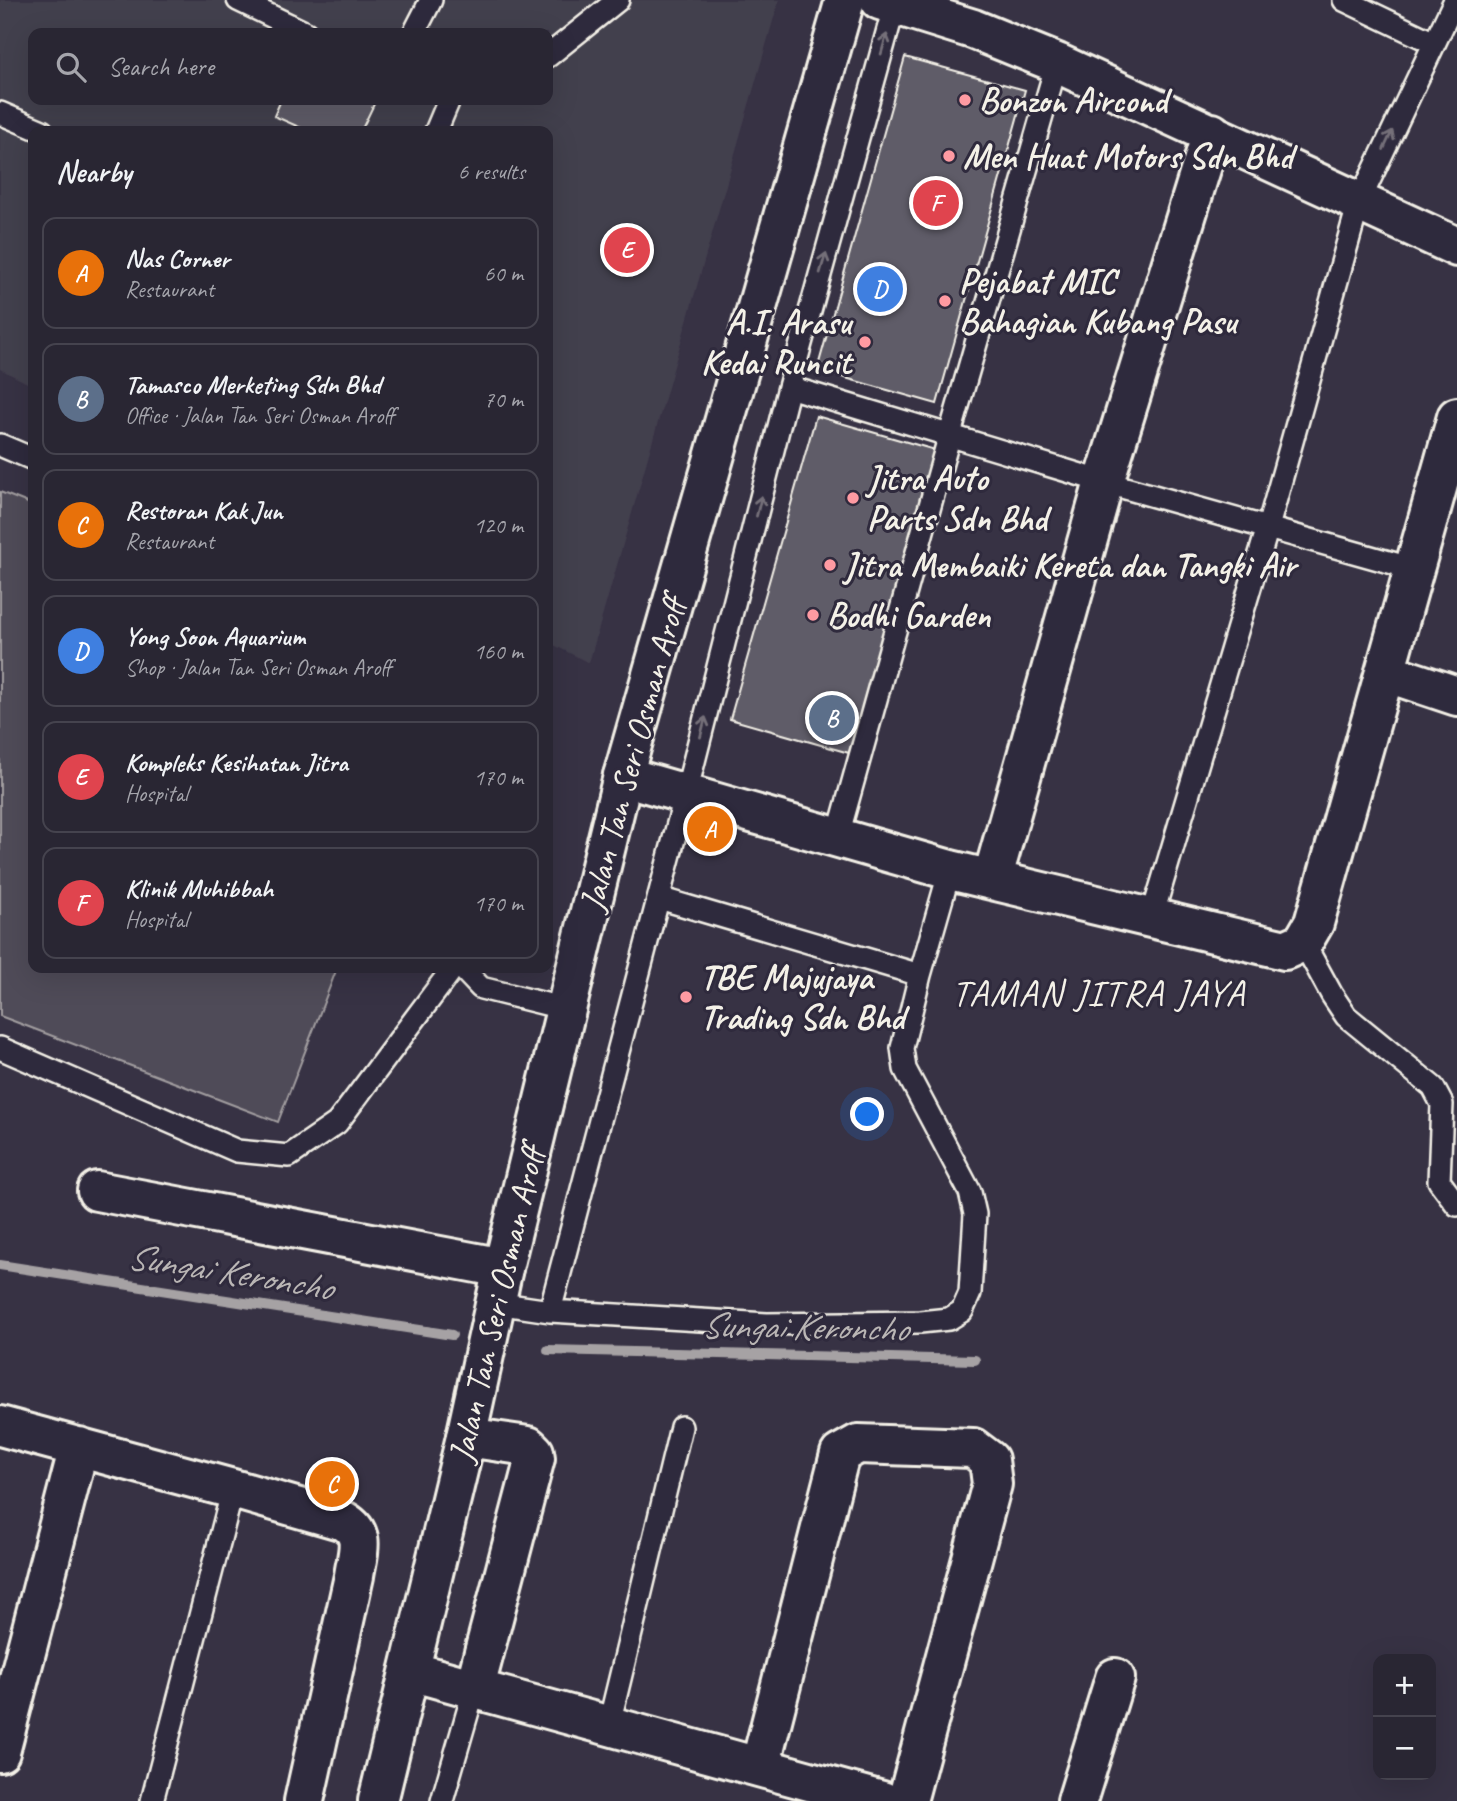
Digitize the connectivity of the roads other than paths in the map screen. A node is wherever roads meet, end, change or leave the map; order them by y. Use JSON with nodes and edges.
{"nodes":[{"id":1,"x":238,"y":0,"type":"edge"},
{"id":2,"x":431,"y":0,"type":"edge"},
{"id":3,"x":618,"y":0,"type":"edge"},
{"id":4,"x":845,"y":0,"type":"edge"},
{"id":5,"x":1344,"y":0,"type":"edge"},
{"id":6,"x":1455,"y":0,"type":"edge"},
{"id":7,"x":888,"y":2,"type":"edge"},
{"id":8,"x":296,"y":28,"type":"edge"},
{"id":9,"x":417,"y":28,"type":"edge"},
{"id":10,"x":1434,"y":43,"type":"junction"},
{"id":11,"x":553,"y":52,"type":"edge"},
{"id":12,"x":1057,"y":63,"type":"junction"},
{"id":13,"x":447,"y":105,"type":"edge"},
{"id":14,"x":0,"y":113,"type":"edge"},
{"id":15,"x":30,"y":126,"type":"edge"},
{"id":16,"x":438,"y":126,"type":"edge"},
{"id":17,"x":1212,"y":133,"type":"junction"},
{"id":18,"x":1359,"y":202,"type":"junction"},
{"id":19,"x":1457,"y":247,"type":"edge"},
{"id":20,"x":789,"y":387,"type":"junction"},
{"id":21,"x":1457,"y":417,"type":"edge"},
{"id":22,"x":950,"y":435,"type":"junction"},
{"id":23,"x":0,"y":445,"type":"edge"},
{"id":24,"x":28,"y":457,"type":"edge"},
{"id":25,"x":1104,"y":482,"type":"junction"},
{"id":26,"x":1268,"y":527,"type":"junction"},
{"id":27,"x":1414,"y":569,"type":"junction"},
{"id":28,"x":1385,"y":672,"type":"junction"},
{"id":29,"x":1457,"y":696,"type":"edge"},
{"id":30,"x":623,"y":776,"type":"junction"},
{"id":31,"x":686,"y":793,"type":"junction"},
{"id":32,"x":837,"y":839,"type":"junction"},
{"id":33,"x":950,"y":870,"type":"junction"},
{"id":34,"x":992,"y":880,"type":"junction"},
{"id":35,"x":659,"y":898,"type":"junction"},
{"id":36,"x":1151,"y":920,"type":"junction"},
{"id":37,"x":1303,"y":942,"type":"junction"},
{"id":38,"x":449,"y":973,"type":"edge"},
{"id":39,"x":468,"y":973,"type":"edge"},
{"id":40,"x":920,"y":975,"type":"junction"},
{"id":41,"x":566,"y":1009,"type":"junction"},
{"id":42,"x":0,"y":1048,"type":"edge"},
{"id":43,"x":97,"y":1191,"type":"dead end"},
{"id":44,"x":1457,"y":1205,"type":"edge"},
{"id":45,"x":499,"y":1285,"type":"junction"},
{"id":46,"x":550,"y":1311,"type":"junction"},
{"id":47,"x":0,"y":1426,"type":"edge"},
{"id":48,"x":681,"y":1427,"type":"dead end"},
{"id":49,"x":466,"y":1437,"type":"junction"},
{"id":50,"x":79,"y":1447,"type":"junction"},
{"id":51,"x":233,"y":1489,"type":"junction"},
{"id":52,"x":410,"y":1671,"type":"junction"},
{"id":53,"x":1115,"y":1678,"type":"dead end"},
{"id":54,"x":475,"y":1687,"type":"junction"},
{"id":55,"x":609,"y":1724,"type":"junction"},
{"id":56,"x":0,"y":1752,"type":"edge"},
{"id":57,"x":760,"y":1767,"type":"junction"},
{"id":58,"x":152,"y":1801,"type":"edge"},
{"id":59,"x":304,"y":1801,"type":"edge"},
{"id":60,"x":378,"y":1801,"type":"edge"},
{"id":61,"x":442,"y":1801,"type":"edge"},
{"id":62,"x":882,"y":1801,"type":"edge"},
{"id":63,"x":907,"y":1801,"type":"edge"},
{"id":64,"x":1077,"y":1801,"type":"edge"}],
"edges":[{"from":1,"to":8,"type":"lane"},
{"from":2,"to":9,"type":"lane"},
{"from":3,"to":11,"type":"lane"},
{"from":4,"to":30,"type":"street","name":"Jalan Tan Seri Osman Aroff"},
{"from":5,"to":10,"type":"lane"},
{"from":6,"to":10,"type":"lane"},
{"from":7,"to":12,"type":"street"},
{"from":20,"to":7,"type":"lane","one_way":true},
{"from":18,"to":10,"type":"lane","one_way":true},
{"from":12,"to":17,"type":"street"},
{"from":12,"to":22,"type":"lane"},
{"from":13,"to":16,"type":"lane"},
{"from":14,"to":15,"type":"lane"},
{"from":17,"to":18,"type":"street"},
{"from":17,"to":25,"type":"street"},
{"from":18,"to":19,"type":"street"},
{"from":18,"to":26,"type":"lane"},
{"from":20,"to":22,"type":"lane"},
{"from":31,"to":20,"type":"lane","one_way":true},
{"from":21,"to":27,"type":"street"},
{"from":22,"to":25,"type":"lane"},
{"from":22,"to":32,"type":"lane"},
{"from":23,"to":24,"type":"lane"},
{"from":25,"to":26,"type":"lane"},
{"from":25,"to":34,"type":"street"},
{"from":26,"to":27,"type":"lane"},
{"from":26,"to":36,"type":"lane"},
{"from":27,"to":28,"type":"street"},
{"from":28,"to":29,"type":"street"},
{"from":28,"to":37,"type":"street"},
{"from":30,"to":31,"type":"street"},
{"from":30,"to":41,"type":"street","name":"Jalan Tan Seri Osman Aroff"},
{"from":31,"to":32,"type":"street"},
{"from":31,"to":35,"type":"lane"},
{"from":32,"to":33,"type":"street"},
{"from":33,"to":34,"type":"street"},
{"from":33,"to":40,"type":"lane"},
{"from":34,"to":36,"type":"street"},
{"from":35,"to":40,"type":"lane"},
{"from":35,"to":46,"type":"lane"},
{"from":36,"to":37,"type":"street"},
{"from":37,"to":44,"type":"lane"},
{"from":38,"to":42,"type":"lane"},
{"from":39,"to":41,"type":"lane"},
{"from":40,"to":46,"type":"lane"},
{"from":41,"to":45,"type":"street","name":"Jalan Tan Seri Osman Aroff"},
{"from":43,"to":45,"type":"street"},
{"from":45,"to":46,"type":"lane"},
{"from":45,"to":49,"type":"street","name":"Jalan Tan Seri Osman Aroff"},
{"from":47,"to":50,"type":"street"},
{"from":48,"to":55,"type":"lane"},
{"from":49,"to":52,"type":"street","name":"Jalan Tan Seri Osman Aroff"},
{"from":49,"to":54,"type":"street"},
{"from":50,"to":51,"type":"street"},
{"from":50,"to":56,"type":"street"},
{"from":51,"to":58,"type":"lane"},
{"from":51,"to":59,"type":"street"},
{"from":52,"to":54,"type":"street"},
{"from":52,"to":60,"type":"street","name":"Jalan Tan Seri Osman Aroff"},
{"from":53,"to":64,"type":"street"},
{"from":54,"to":55,"type":"street"},
{"from":54,"to":61,"type":"lane"},
{"from":55,"to":57,"type":"street"},
{"from":57,"to":62,"type":"street"},
{"from":57,"to":63,"type":"street"}]}
